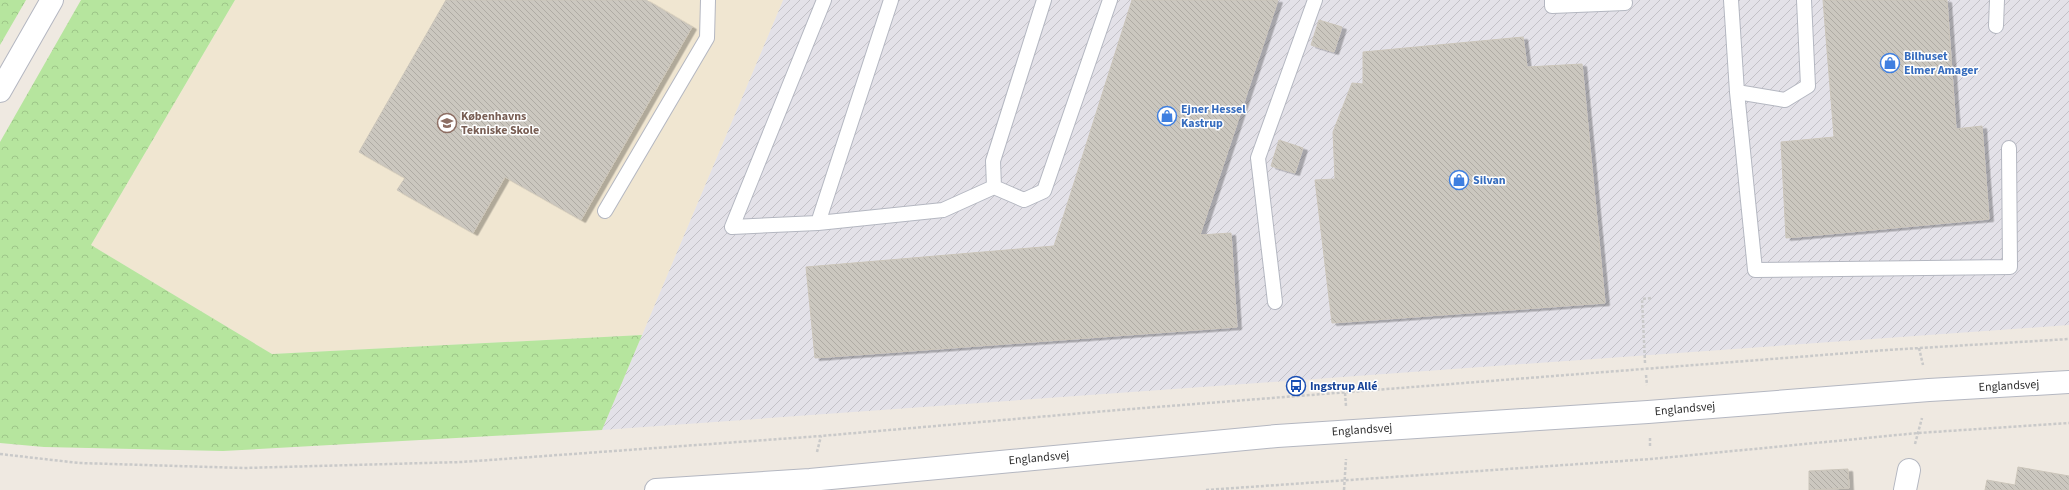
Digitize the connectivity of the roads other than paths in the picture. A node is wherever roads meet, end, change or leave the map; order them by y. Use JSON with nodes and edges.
{"nodes":[{"id":1,"x":52,"y":0,"type":"edge"},
{"id":2,"x":708,"y":0,"type":"edge"},
{"id":3,"x":824,"y":0,"type":"edge"},
{"id":4,"x":891,"y":0,"type":"edge"},
{"id":5,"x":1042,"y":0,"type":"edge"},
{"id":6,"x":1110,"y":0,"type":"edge"},
{"id":7,"x":1315,"y":0,"type":"edge"},
{"id":8,"x":1552,"y":0,"type":"edge"},
{"id":9,"x":1731,"y":0,"type":"edge"},
{"id":10,"x":1804,"y":0,"type":"edge"},
{"id":11,"x":1997,"y":0,"type":"edge"},
{"id":12,"x":1625,"y":2,"type":"dead end"},
{"id":13,"x":1996,"y":26,"type":"dead end"},
{"id":14,"x":0,"y":91,"type":"edge"},
{"id":15,"x":1737,"y":92,"type":"junction"},
{"id":16,"x":2009,"y":148,"type":"dead end"},
{"id":17,"x":994,"y":187,"type":"junction"},
{"id":18,"x":605,"y":211,"type":"dead end"},
{"id":19,"x":818,"y":223,"type":"junction"},
{"id":20,"x":1275,"y":302,"type":"dead end"},
{"id":21,"x":2069,"y":382,"type":"edge"},
{"id":22,"x":656,"y":490,"type":"edge"}],
"edges":[{"from":1,"to":14,"type":"main road"},
{"from":2,"to":18,"type":"lane"},
{"from":3,"to":19,"type":"lane"},
{"from":4,"to":19,"type":"lane"},
{"from":5,"to":17,"type":"lane"},
{"from":6,"to":17,"type":"lane"},
{"from":7,"to":20,"type":"lane"},
{"from":8,"to":12,"type":"lane"},
{"from":9,"to":15,"type":"lane"},
{"from":10,"to":15,"type":"lane"},
{"from":11,"to":13,"type":"lane"},
{"from":15,"to":16,"type":"lane"},
{"from":17,"to":19,"type":"lane"},
{"from":21,"to":22,"type":"main road","name":"Englandsvej"}]}
